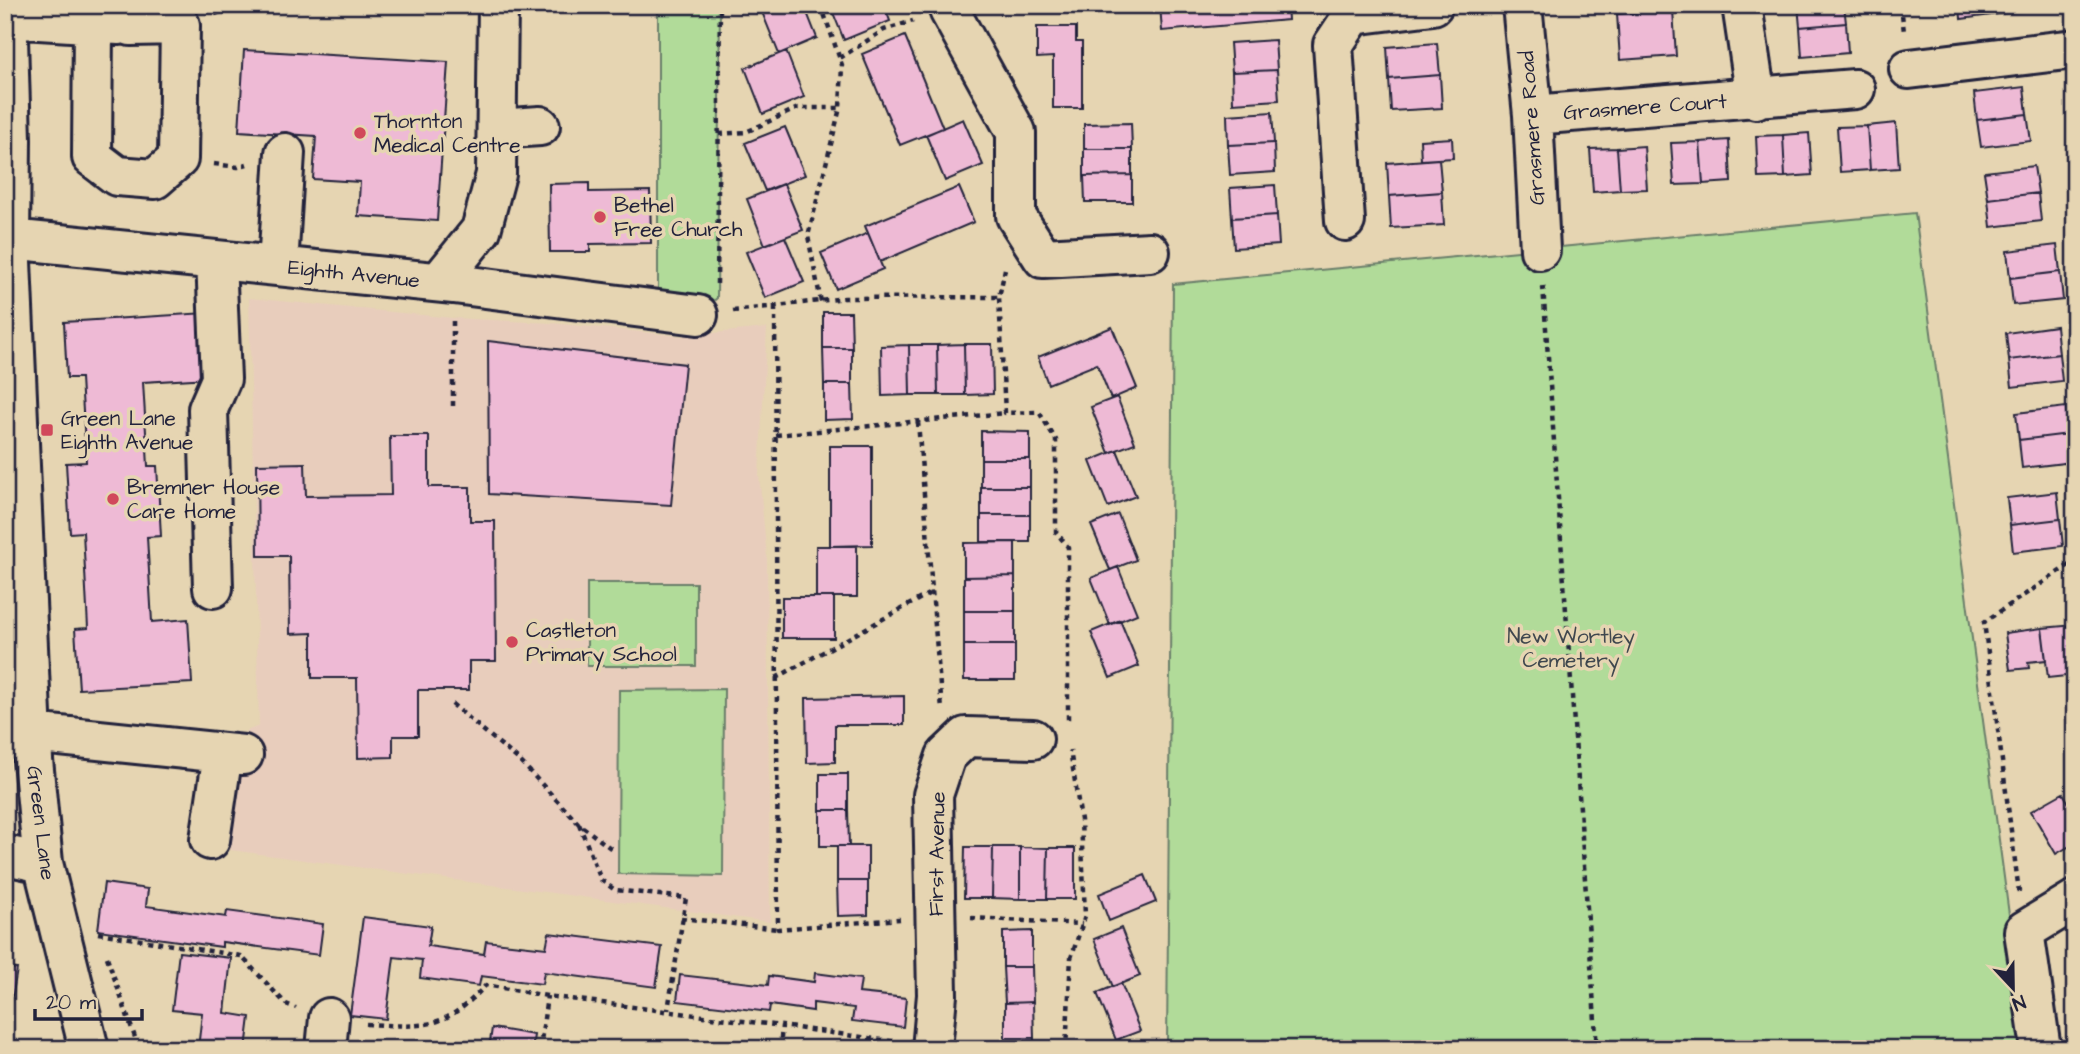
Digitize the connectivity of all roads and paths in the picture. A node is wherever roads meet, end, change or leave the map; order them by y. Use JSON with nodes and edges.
{"nodes":[{"id":1,"x":498,"y":5,"type":"edge"},
{"id":2,"x":720,"y":5,"type":"edge"},
{"id":3,"x":821,"y":5,"type":"edge"},
{"id":4,"x":1433,"y":5,"type":"edge"},
{"id":5,"x":1522,"y":5,"type":"edge"},
{"id":6,"x":1742,"y":5,"type":"edge"},
{"id":7,"x":949,"y":7,"type":"edge"},
{"id":8,"x":132,"y":16,"type":"edge"},
{"id":9,"x":93,"y":23,"type":"junction"},
{"id":10,"x":7,"y":26,"type":"edge"},
{"id":11,"x":2074,"y":55,"type":"edge"},
{"id":12,"x":840,"y":58,"type":"junction"},
{"id":13,"x":1909,"y":69,"type":"dead end"},
{"id":14,"x":1855,"y":89,"type":"dead end"},
{"id":15,"x":1756,"y":99,"type":"junction"},
{"id":16,"x":840,"y":108,"type":"junction"},
{"id":17,"x":1533,"y":115,"type":"junction"},
{"id":18,"x":540,"y":126,"type":"dead end"},
{"id":19,"x":497,"y":129,"type":"junction"},
{"id":20,"x":719,"y":134,"type":"junction"},
{"id":21,"x":285,"y":153,"type":"joint"},
{"id":22,"x":178,"y":159,"type":"junction"},
{"id":23,"x":1016,"y":216,"type":"junction"},
{"id":24,"x":1345,"y":222,"type":"dead end"},
{"id":25,"x":10,"y":239,"type":"junction"},
{"id":26,"x":1541,"y":250,"type":"joint"},
{"id":27,"x":1150,"y":252,"type":"dead end"},
{"id":28,"x":216,"y":260,"type":"junction"},
{"id":29,"x":278,"y":266,"type":"junction"},
{"id":30,"x":447,"y":283,"type":"junction"},
{"id":31,"x":999,"y":297,"type":"junction"},
{"id":32,"x":821,"y":302,"type":"junction"},
{"id":33,"x":775,"y":307,"type":"junction"},
{"id":34,"x":698,"y":315,"type":"junction"},
{"id":35,"x":453,"y":406,"type":"dead end"},
{"id":36,"x":1005,"y":412,"type":"junction"},
{"id":37,"x":918,"y":422,"type":"junction"},
{"id":38,"x":776,"y":435,"type":"junction"},
{"id":39,"x":2075,"y":561,"type":"edge"},
{"id":40,"x":213,"y":588,"type":"dead end"},
{"id":41,"x":932,"y":592,"type":"junction"},
{"id":42,"x":776,"y":678,"type":"junction"},
{"id":43,"x":452,"y":704,"type":"dead end"},
{"id":44,"x":32,"y":733,"type":"junction"},
{"id":45,"x":1033,"y":739,"type":"dead end"},
{"id":46,"x":946,"y":756,"type":"junction"},
{"id":47,"x":579,"y":824,"type":"junction"},
{"id":48,"x":211,"y":840,"type":"dead end"},
{"id":49,"x":613,"y":850,"type":"dead end"},
{"id":50,"x":5,"y":855,"type":"edge"},
{"id":51,"x":43,"y":863,"type":"junction"},
{"id":52,"x":2075,"y":901,"type":"edge"},
{"id":53,"x":936,"y":916,"type":"junction"},
{"id":54,"x":681,"y":918,"type":"junction"},
{"id":55,"x":1082,"y":924,"type":"junction"},
{"id":56,"x":778,"y":929,"type":"junction"},
{"id":57,"x":2024,"y":931,"type":"junction"},
{"id":58,"x":98,"y":933,"type":"dead end"},
{"id":59,"x":547,"y":996,"type":"junction"},
{"id":60,"x":668,"y":1010,"type":"junction"},
{"id":61,"x":782,"y":1026,"type":"junction"},
{"id":62,"x":328,"y":1033,"type":"edge"},
{"id":63,"x":932,"y":1048,"type":"edge"},
{"id":64,"x":89,"y":1049,"type":"edge"},
{"id":65,"x":540,"y":1049,"type":"edge"},
{"id":66,"x":780,"y":1049,"type":"edge"},
{"id":67,"x":1066,"y":1049,"type":"edge"},
{"id":68,"x":1597,"y":1049,"type":"edge"},
{"id":69,"x":2041,"y":1049,"type":"edge"}],
"edges":[{"from":1,"to":19,"type":"street"},
{"from":2,"to":20,"type":"path"},
{"from":3,"to":12,"type":"path"},
{"from":4,"to":24,"type":"street"},
{"from":5,"to":17,"type":"street","name":"Grasmere Road"},
{"from":6,"to":15,"type":"street","name":"Grasmere Court"},
{"from":7,"to":12,"type":"path"},
{"from":7,"to":23,"type":"street"},
{"from":8,"to":9,"type":"street"},
{"from":8,"to":22,"type":"street"},
{"from":9,"to":10,"type":"street"},
{"from":9,"to":22,"type":"street"},
{"from":10,"to":25,"type":"street","name":"Green Lane"},
{"from":11,"to":13,"type":"street"},
{"from":12,"to":16,"type":"path"},
{"from":14,"to":15,"type":"street","name":"Grasmere Court"},
{"from":15,"to":17,"type":"street","name":"Grasmere Court"},
{"from":16,"to":20,"type":"path"},
{"from":16,"to":32,"type":"path"},
{"from":17,"to":26,"type":"street","name":"Grasmere Road"},
{"from":18,"to":19,"type":"street"},
{"from":19,"to":30,"type":"street"},
{"from":20,"to":34,"type":"path"},
{"from":21,"to":22,"type":"path"},
{"from":21,"to":29,"type":"street"},
{"from":23,"to":27,"type":"street"},
{"from":23,"to":31,"type":"path"},
{"from":25,"to":28,"type":"street","name":"Eighth Avenue"},
{"from":25,"to":44,"type":"street","name":"Green Lane"},
{"from":26,"to":68,"type":"path"},
{"from":28,"to":29,"type":"street","name":"Eighth Avenue"},
{"from":28,"to":40,"type":"street"},
{"from":29,"to":30,"type":"street","name":"Eighth Avenue"},
{"from":30,"to":34,"type":"street","name":"Eighth Avenue"},
{"from":30,"to":35,"type":"path"},
{"from":31,"to":32,"type":"path"},
{"from":31,"to":36,"type":"path"},
{"from":32,"to":33,"type":"path"},
{"from":33,"to":34,"type":"path"},
{"from":33,"to":38,"type":"path"},
{"from":36,"to":37,"type":"path"},
{"from":36,"to":55,"type":"path"},
{"from":37,"to":38,"type":"path"},
{"from":37,"to":41,"type":"path"},
{"from":38,"to":42,"type":"path"},
{"from":39,"to":57,"type":"path"},
{"from":41,"to":42,"type":"path"},
{"from":41,"to":46,"type":"path"},
{"from":42,"to":56,"type":"path"},
{"from":43,"to":47,"type":"path"},
{"from":44,"to":48,"type":"street"},
{"from":44,"to":51,"type":"street","name":"Green Lane"},
{"from":45,"to":46,"type":"street"},
{"from":46,"to":53,"type":"street","name":"First Avenue"},
{"from":47,"to":49,"type":"path"},
{"from":47,"to":54,"type":"path"},
{"from":50,"to":51,"type":"street"},
{"from":51,"to":64,"type":"street","name":"Green Lane"},
{"from":52,"to":57,"type":"street"},
{"from":53,"to":55,"type":"path"},
{"from":53,"to":56,"type":"path"},
{"from":53,"to":63,"type":"street","name":"First Avenue"},
{"from":54,"to":56,"type":"path"},
{"from":54,"to":60,"type":"path"},
{"from":55,"to":67,"type":"path"},
{"from":57,"to":69,"type":"street"},
{"from":58,"to":62,"type":"path"},
{"from":59,"to":60,"type":"path"},
{"from":59,"to":62,"type":"path"},
{"from":59,"to":65,"type":"path"},
{"from":60,"to":61,"type":"path"},
{"from":61,"to":63,"type":"path"},
{"from":61,"to":66,"type":"path"}]}
